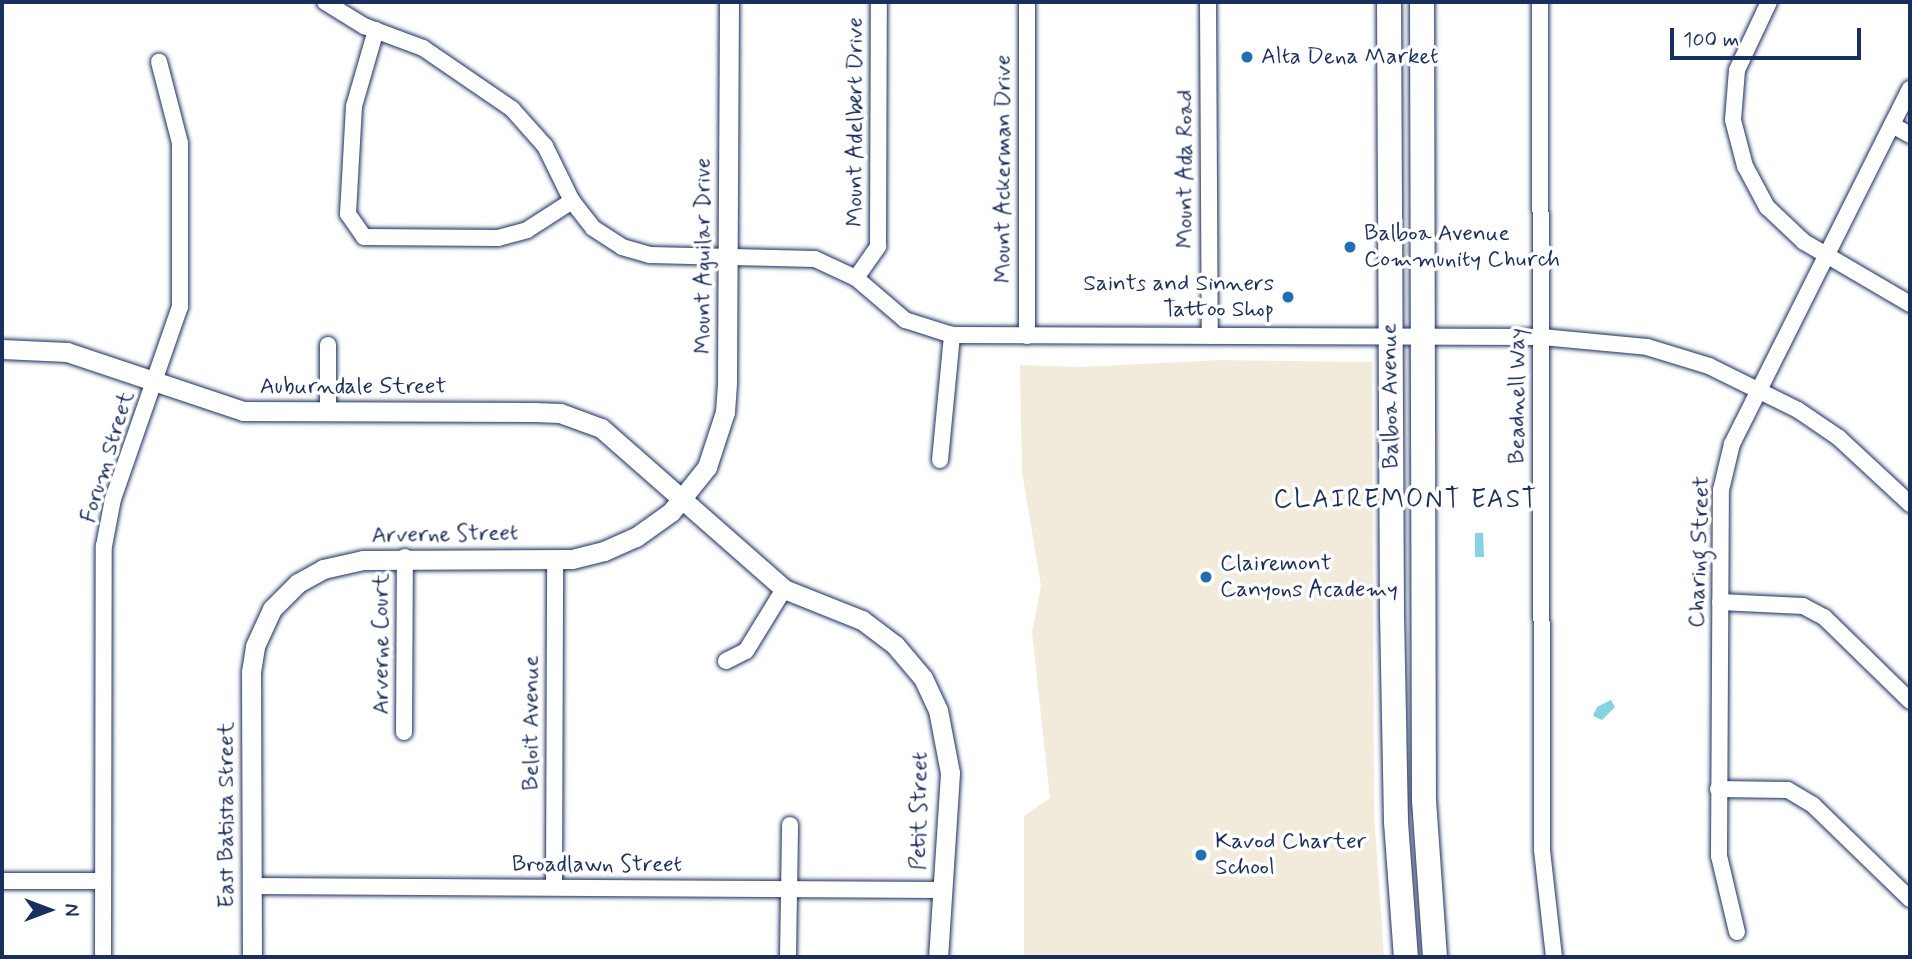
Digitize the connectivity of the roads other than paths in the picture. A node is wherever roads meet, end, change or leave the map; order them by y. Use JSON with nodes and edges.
{"nodes":[{"id":1,"x":326,"y":2,"type":"edge"},
{"id":2,"x":729,"y":2,"type":"edge"},
{"id":3,"x":879,"y":2,"type":"edge"},
{"id":4,"x":1027,"y":2,"type":"edge"},
{"id":5,"x":1208,"y":2,"type":"edge"},
{"id":6,"x":1390,"y":2,"type":"edge"},
{"id":7,"x":1422,"y":2,"type":"edge"},
{"id":8,"x":1540,"y":2,"type":"edge"},
{"id":9,"x":1769,"y":2,"type":"edge"},
{"id":10,"x":376,"y":30,"type":"junction"},
{"id":11,"x":159,"y":62,"type":"dead end"},
{"id":12,"x":1910,"y":89,"type":"edge"},
{"id":13,"x":1892,"y":125,"type":"junction"},
{"id":14,"x":1910,"y":135,"type":"edge"},
{"id":15,"x":572,"y":201,"type":"junction"},
{"id":16,"x":1827,"y":254,"type":"junction"},
{"id":17,"x":729,"y":257,"type":"junction"},
{"id":18,"x":856,"y":278,"type":"junction"},
{"id":19,"x":1910,"y":304,"type":"edge"},
{"id":20,"x":952,"y":335,"type":"junction"},
{"id":21,"x":1027,"y":336,"type":"junction"},
{"id":22,"x":1210,"y":336,"type":"junction"},
{"id":23,"x":1390,"y":337,"type":"junction"},
{"id":24,"x":1421,"y":337,"type":"junction"},
{"id":25,"x":1542,"y":337,"type":"junction"},
{"id":26,"x":328,"y":345,"type":"dead end"},
{"id":27,"x":2,"y":349,"type":"edge"},
{"id":28,"x":155,"y":383,"type":"junction"},
{"id":29,"x":1761,"y":388,"type":"junction"},
{"id":30,"x":328,"y":413,"type":"junction"},
{"id":31,"x":940,"y":460,"type":"dead end"},
{"id":32,"x":685,"y":500,"type":"junction"},
{"id":33,"x":1910,"y":504,"type":"edge"},
{"id":34,"x":405,"y":557,"type":"junction"},
{"id":35,"x":555,"y":559,"type":"junction"},
{"id":36,"x":784,"y":589,"type":"junction"},
{"id":37,"x":1720,"y":602,"type":"junction"},
{"id":38,"x":726,"y":661,"type":"dead end"},
{"id":39,"x":251,"y":672,"type":"joint"},
{"id":40,"x":1910,"y":701,"type":"edge"},
{"id":41,"x":404,"y":732,"type":"dead end"},
{"id":42,"x":1718,"y":789,"type":"junction"},
{"id":43,"x":790,"y":825,"type":"dead end"},
{"id":44,"x":2,"y":881,"type":"edge"},
{"id":45,"x":103,"y":881,"type":"junction"},
{"id":46,"x":252,"y":886,"type":"junction"},
{"id":47,"x":554,"y":887,"type":"junction"},
{"id":48,"x":789,"y":889,"type":"junction"},
{"id":49,"x":943,"y":890,"type":"junction"},
{"id":50,"x":1910,"y":899,"type":"edge"},
{"id":51,"x":1737,"y":932,"type":"dead end"},
{"id":52,"x":103,"y":957,"type":"edge"},
{"id":53,"x":252,"y":957,"type":"edge"},
{"id":54,"x":788,"y":957,"type":"edge"},
{"id":55,"x":938,"y":957,"type":"edge"},
{"id":56,"x":1406,"y":957,"type":"edge"},
{"id":57,"x":1435,"y":957,"type":"edge"},
{"id":58,"x":1555,"y":957,"type":"edge"}],
"edges":[{"from":1,"to":10,"type":"street"},
{"from":2,"to":17,"type":"street","name":"Mount Aguilar Drive"},
{"from":3,"to":18,"type":"street","name":"Mount Adelbert Drive"},
{"from":4,"to":21,"type":"street","name":"Mount Ackerman Drive"},
{"from":5,"to":22,"type":"street","name":"Mount Ada Road"},
{"from":6,"to":23,"type":"main road","name":"Balboa Avenue"},
{"from":7,"to":24,"type":"main road","name":"Balboa Avenue"},
{"from":8,"to":25,"type":"street","name":"Beadnell Way"},
{"from":9,"to":16,"type":"street"},
{"from":10,"to":15,"type":"street"},
{"from":10,"to":15,"type":"street"},
{"from":11,"to":28,"type":"street","name":"Forum Street"},
{"from":12,"to":13,"type":"street","name":"Charing Street"},
{"from":13,"to":14,"type":"street"},
{"from":13,"to":16,"type":"street","name":"Charing Street"},
{"from":15,"to":17,"type":"street"},
{"from":16,"to":19,"type":"street"},
{"from":16,"to":29,"type":"street","name":"Charing Street"},
{"from":17,"to":18,"type":"street"},
{"from":17,"to":32,"type":"street","name":"Mount Aguilar Drive"},
{"from":18,"to":20,"type":"street"},
{"from":20,"to":21,"type":"street"},
{"from":20,"to":31,"type":"street"},
{"from":21,"to":22,"type":"street"},
{"from":22,"to":23,"type":"street"},
{"from":23,"to":24,"type":"street"},
{"from":23,"to":56,"type":"main road","name":"Balboa Avenue"},
{"from":24,"to":25,"type":"street"},
{"from":24,"to":57,"type":"main road","name":"Balboa Avenue"},
{"from":25,"to":29,"type":"street"},
{"from":25,"to":58,"type":"street","name":"Beadnell Way"},
{"from":26,"to":30,"type":"street"},
{"from":27,"to":28,"type":"street","name":"Auburndale Street"},
{"from":28,"to":30,"type":"street","name":"Auburndale Street"},
{"from":28,"to":45,"type":"street","name":"Forum Street"},
{"from":29,"to":33,"type":"street"},
{"from":29,"to":37,"type":"street","name":"Charing Street"},
{"from":30,"to":32,"type":"street","name":"Auburndale Street"},
{"from":32,"to":35,"type":"street","name":"Arverne Street"},
{"from":32,"to":36,"type":"street","name":"Petit Street"},
{"from":34,"to":35,"type":"street","name":"Arverne Street"},
{"from":34,"to":39,"type":"street","name":"Arverne Street"},
{"from":34,"to":41,"type":"street","name":"Arverne Court"},
{"from":35,"to":47,"type":"street","name":"Beloit Avenue"},
{"from":36,"to":38,"type":"street"},
{"from":36,"to":49,"type":"street","name":"Petit Street"},
{"from":37,"to":40,"type":"street"},
{"from":37,"to":42,"type":"street","name":"Charing Street"},
{"from":39,"to":46,"type":"street","name":"East Batista Street"},
{"from":42,"to":50,"type":"street"},
{"from":42,"to":51,"type":"street","name":"Charing Street"},
{"from":43,"to":48,"type":"street"},
{"from":44,"to":45,"type":"street"},
{"from":45,"to":52,"type":"street","name":"Forum Street"},
{"from":46,"to":47,"type":"street","name":"Broadlawn Street"},
{"from":46,"to":53,"type":"street","name":"East Batista Street"},
{"from":47,"to":48,"type":"street","name":"Broadlawn Street"},
{"from":48,"to":49,"type":"street","name":"Broadlawn Street"},
{"from":48,"to":54,"type":"street"},
{"from":49,"to":55,"type":"street","name":"Petit Street"}]}
